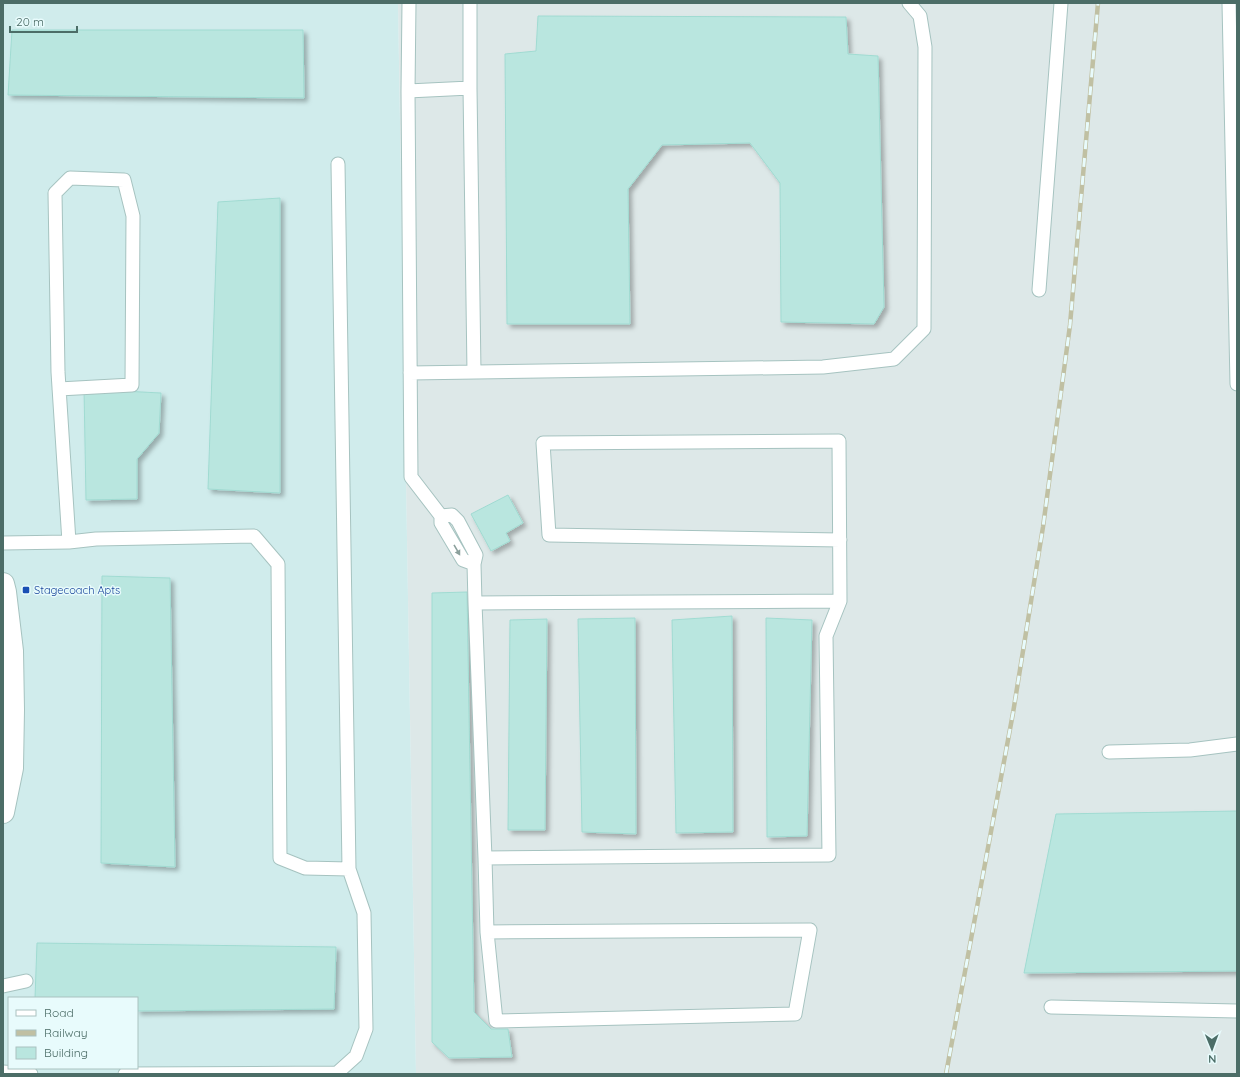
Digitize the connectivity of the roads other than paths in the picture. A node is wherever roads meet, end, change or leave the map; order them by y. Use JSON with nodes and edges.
{"nodes":[{"id":1,"x":410,"y":3,"type":"edge"},
{"id":2,"x":470,"y":3,"type":"edge"},
{"id":3,"x":909,"y":3,"type":"edge"},
{"id":4,"x":1061,"y":3,"type":"edge"},
{"id":5,"x":1229,"y":3,"type":"edge"},
{"id":6,"x":470,"y":88,"type":"junction"},
{"id":7,"x":408,"y":91,"type":"junction"},
{"id":8,"x":338,"y":164,"type":"dead end"},
{"id":9,"x":1039,"y":290,"type":"dead end"},
{"id":10,"x":474,"y":372,"type":"junction"},
{"id":11,"x":410,"y":373,"type":"junction"},
{"id":12,"x":1237,"y":384,"type":"edge"},
{"id":13,"x":59,"y":389,"type":"junction"},
{"id":14,"x":840,"y":540,"type":"junction"},
{"id":15,"x":69,"y":542,"type":"junction"},
{"id":16,"x":3,"y":543,"type":"edge"},
{"id":17,"x":3,"y":584,"type":"edge"},
{"id":18,"x":840,"y":601,"type":"junction"},
{"id":19,"x":475,"y":603,"type":"junction"},
{"id":20,"x":1237,"y":744,"type":"edge"},
{"id":21,"x":1109,"y":752,"type":"dead end"},
{"id":22,"x":3,"y":812,"type":"edge"},
{"id":23,"x":485,"y":858,"type":"junction"},
{"id":24,"x":349,"y":869,"type":"junction"},
{"id":25,"x":487,"y":932,"type":"junction"},
{"id":26,"x":26,"y":981,"type":"dead end"},
{"id":27,"x":3,"y":986,"type":"edge"},
{"id":28,"x":1051,"y":1007,"type":"dead end"},
{"id":29,"x":1237,"y":1011,"type":"edge"},
{"id":30,"x":3,"y":1072,"type":"edge"},
{"id":31,"x":31,"y":1074,"type":"edge"},
{"id":32,"x":125,"y":1074,"type":"edge"}],
"edges":[{"from":1,"to":7,"type":"lane"},
{"from":2,"to":6,"type":"lane"},
{"from":3,"to":10,"type":"lane"},
{"from":4,"to":9,"type":"lane"},
{"from":5,"to":12,"type":"lane"},
{"from":6,"to":7,"type":"lane"},
{"from":6,"to":10,"type":"lane"},
{"from":7,"to":11,"type":"lane"},
{"from":8,"to":24,"type":"lane"},
{"from":10,"to":11,"type":"lane"},
{"from":11,"to":19,"type":"lane"},
{"from":13,"to":13,"type":"lane"},
{"from":13,"to":15,"type":"lane"},
{"from":14,"to":14,"type":"lane"},
{"from":14,"to":18,"type":"lane"},
{"from":15,"to":16,"type":"lane"},
{"from":15,"to":24,"type":"lane"},
{"from":17,"to":22,"type":"street"},
{"from":18,"to":19,"type":"lane"},
{"from":18,"to":23,"type":"lane"},
{"from":19,"to":23,"type":"lane"},
{"from":20,"to":21,"type":"lane"},
{"from":23,"to":25,"type":"lane"},
{"from":24,"to":32,"type":"lane"},
{"from":25,"to":25,"type":"lane"},
{"from":26,"to":27,"type":"lane"},
{"from":28,"to":29,"type":"lane"},
{"from":30,"to":31,"type":"lane"}]}
